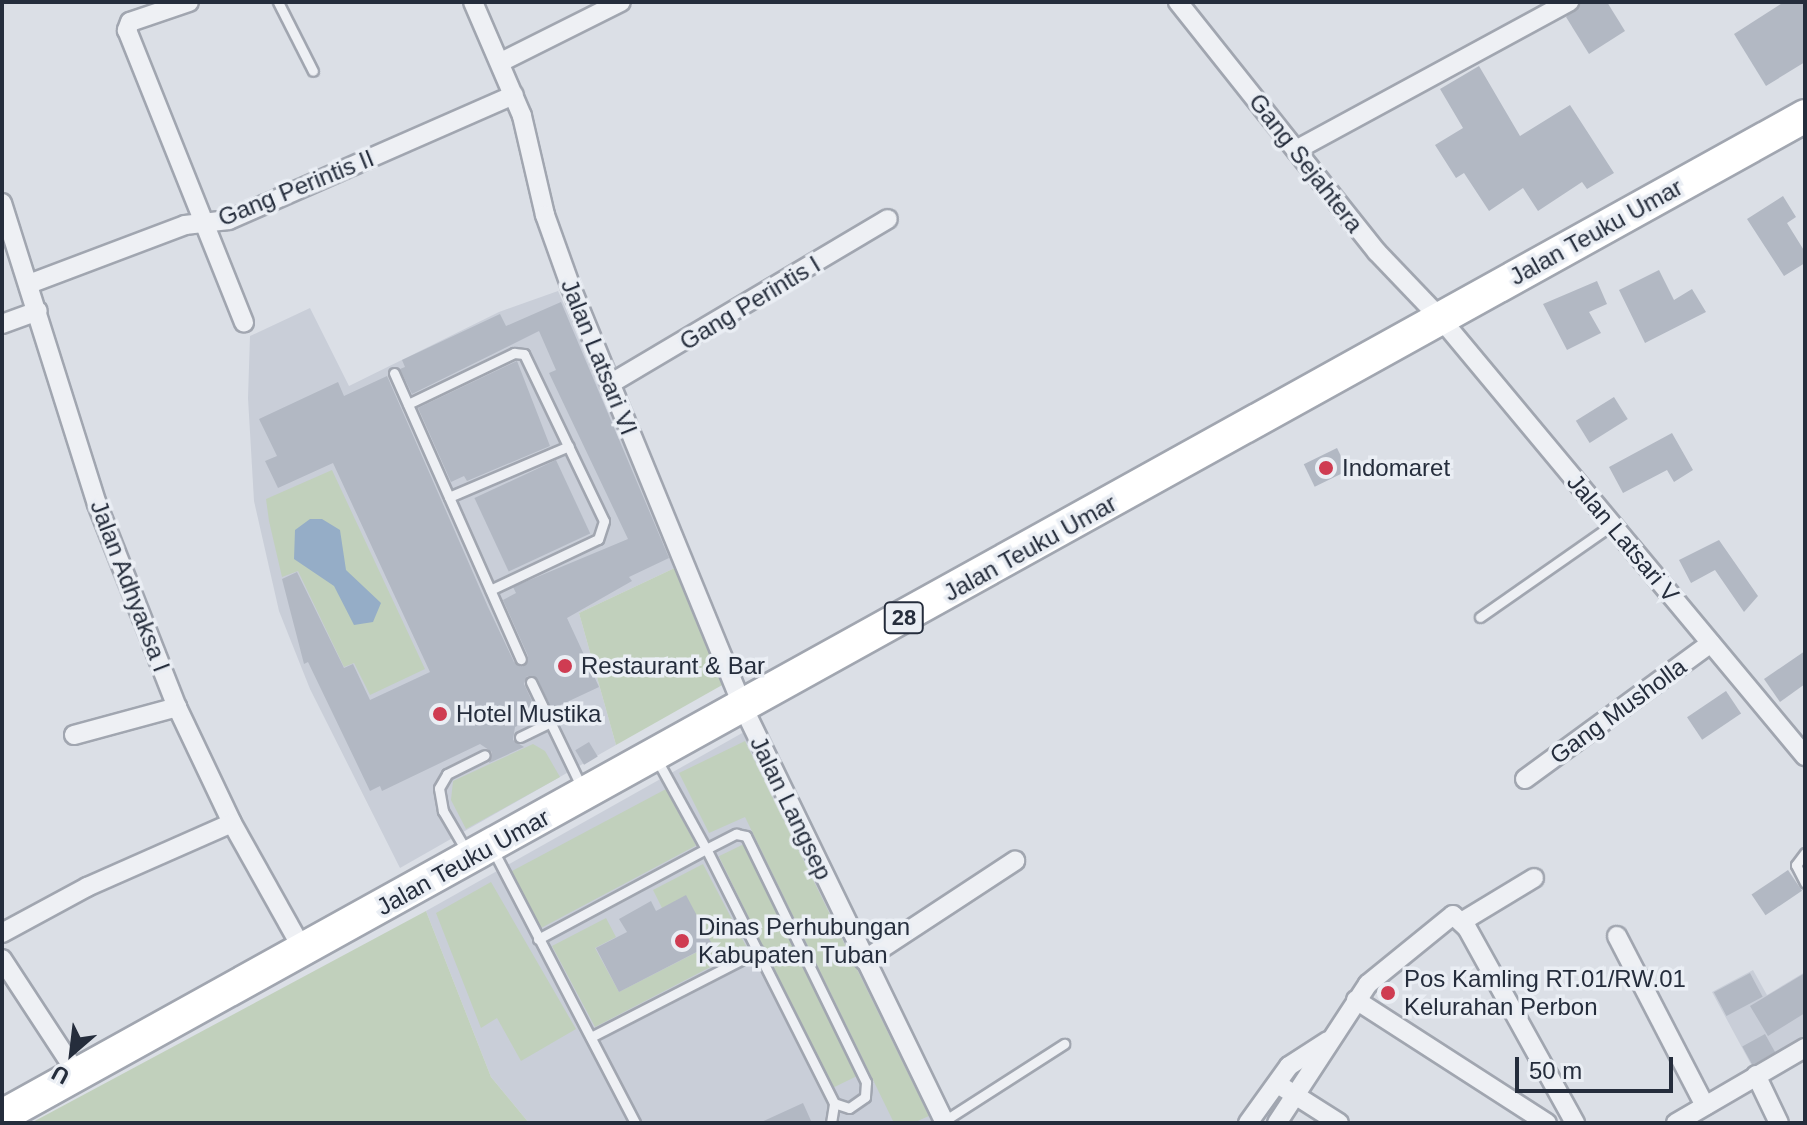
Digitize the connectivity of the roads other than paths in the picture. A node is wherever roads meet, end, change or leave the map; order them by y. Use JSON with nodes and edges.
{"nodes":[{"id":1,"x":189,"y":2,"type":"edge"},
{"id":2,"x":278,"y":2,"type":"edge"},
{"id":3,"x":473,"y":2,"type":"edge"},
{"id":4,"x":621,"y":2,"type":"edge"},
{"id":5,"x":1178,"y":2,"type":"edge"},
{"id":6,"x":1569,"y":2,"type":"edge"},
{"id":7,"x":501,"y":62,"type":"junction"},
{"id":8,"x":313,"y":71,"type":"dead end"},
{"id":9,"x":514,"y":95,"type":"junction"},
{"id":10,"x":1805,"y":116,"type":"edge"},
{"id":11,"x":1296,"y":150,"type":"junction"},
{"id":12,"x":2,"y":203,"type":"edge"},
{"id":13,"x":888,"y":219,"type":"dead end"},
{"id":14,"x":204,"y":224,"type":"junction"},
{"id":15,"x":29,"y":284,"type":"junction"},
{"id":16,"x":38,"y":311,"type":"junction"},
{"id":17,"x":1441,"y":319,"type":"junction"},
{"id":18,"x":244,"y":322,"type":"dead end"},
{"id":19,"x":2,"y":324,"type":"edge"},
{"id":20,"x":394,"y":373,"type":"dead end"},
{"id":21,"x":610,"y":384,"type":"junction"},
{"id":22,"x":408,"y":404,"type":"junction"},
{"id":23,"x":569,"y":446,"type":"junction"},
{"id":24,"x":449,"y":497,"type":"junction"},
{"id":25,"x":1612,"y":525,"type":"junction"},
{"id":26,"x":490,"y":590,"type":"junction"},
{"id":27,"x":1480,"y":617,"type":"dead end"},
{"id":28,"x":1711,"y":643,"type":"junction"},
{"id":29,"x":521,"y":659,"type":"dead end"},
{"id":30,"x":531,"y":682,"type":"dead end"},
{"id":31,"x":177,"y":707,"type":"junction"},
{"id":32,"x":743,"y":707,"type":"junction"},
{"id":33,"x":549,"y":723,"type":"junction"},
{"id":34,"x":74,"y":735,"type":"dead end"},
{"id":35,"x":520,"y":737,"type":"dead end"},
{"id":36,"x":485,"y":755,"type":"dead end"},
{"id":37,"x":655,"y":756,"type":"junction"},
{"id":38,"x":1805,"y":756,"type":"edge"},
{"id":39,"x":1525,"y":779,"type":"dead end"},
{"id":40,"x":586,"y":795,"type":"junction"},
{"id":41,"x":232,"y":823,"type":"junction"},
{"id":42,"x":706,"y":849,"type":"junction"},
{"id":43,"x":481,"y":853,"type":"junction"},
{"id":44,"x":1805,"y":853,"type":"edge"},
{"id":45,"x":1015,"y":861,"type":"dead end"},
{"id":46,"x":1534,"y":878,"type":"dead end"},
{"id":47,"x":1805,"y":883,"type":"edge"},
{"id":48,"x":1463,"y":921,"type":"junction"},
{"id":49,"x":2,"y":933,"type":"edge"},
{"id":50,"x":1617,"y":936,"type":"dead end"},
{"id":51,"x":538,"y":939,"type":"junction"},
{"id":52,"x":303,"y":950,"type":"junction"},
{"id":53,"x":758,"y":951,"type":"junction"},
{"id":54,"x":2,"y":959,"type":"edge"},
{"id":55,"x":864,"y":960,"type":"junction"},
{"id":56,"x":1356,"y":1000,"type":"junction"},
{"id":57,"x":591,"y":1037,"type":"junction"},
{"id":58,"x":1331,"y":1039,"type":"junction"},
{"id":59,"x":1064,"y":1044,"type":"dead end"},
{"id":60,"x":1805,"y":1048,"type":"edge"},
{"id":61,"x":78,"y":1075,"type":"junction"},
{"id":62,"x":1756,"y":1075,"type":"junction"},
{"id":63,"x":1275,"y":1083,"type":"junction"},
{"id":64,"x":1295,"y":1095,"type":"junction"},
{"id":65,"x":834,"y":1103,"type":"junction"},
{"id":66,"x":1705,"y":1106,"type":"junction"},
{"id":67,"x":2,"y":1116,"type":"edge"},
{"id":68,"x":945,"y":1122,"type":"edge"},
{"id":69,"x":635,"y":1123,"type":"edge"},
{"id":70,"x":831,"y":1123,"type":"edge"},
{"id":71,"x":1248,"y":1123,"type":"edge"},
{"id":72,"x":1277,"y":1123,"type":"edge"},
{"id":73,"x":1339,"y":1123,"type":"edge"},
{"id":74,"x":1547,"y":1123,"type":"edge"},
{"id":75,"x":1575,"y":1123,"type":"edge"},
{"id":76,"x":1676,"y":1123,"type":"edge"},
{"id":77,"x":1779,"y":1123,"type":"edge"}],
"edges":[{"from":1,"to":14,"type":"street"},
{"from":2,"to":8,"type":"lane"},
{"from":3,"to":7,"type":"street","name":"Jalan Latsari VI"},
{"from":4,"to":7,"type":"street"},
{"from":5,"to":11,"type":"street","name":"Gang Sejahtera"},
{"from":6,"to":11,"type":"street"},
{"from":7,"to":9,"type":"street","name":"Jalan Latsari VI"},
{"from":9,"to":14,"type":"street","name":"Gang Perintis II"},
{"from":9,"to":21,"type":"street","name":"Jalan Latsari VI"},
{"from":10,"to":17,"type":"highway","name":"Jalan Teuku Umar","number":"28"},
{"from":11,"to":17,"type":"street","name":"Gang Sejahtera"},
{"from":12,"to":15,"type":"street","name":"Jalan Adhyaksa I"},
{"from":13,"to":21,"type":"street","name":"Gang Perintis I"},
{"from":14,"to":15,"type":"street","name":"Gang Perintis II"},
{"from":14,"to":18,"type":"street"},
{"from":15,"to":16,"type":"street","name":"Jalan Adhyaksa I"},
{"from":16,"to":19,"type":"street"},
{"from":16,"to":31,"type":"street","name":"Jalan Adhyaksa I"},
{"from":17,"to":25,"type":"street","name":"Jalan Latsari V"},
{"from":17,"to":32,"type":"highway","name":"Jalan Teuku Umar","number":"28"},
{"from":20,"to":22,"type":"lane"},
{"from":21,"to":32,"type":"street","name":"Jalan Latsari VI"},
{"from":22,"to":23,"type":"lane"},
{"from":22,"to":24,"type":"lane"},
{"from":23,"to":24,"type":"lane"},
{"from":23,"to":26,"type":"lane"},
{"from":24,"to":26,"type":"lane"},
{"from":25,"to":27,"type":"lane"},
{"from":25,"to":28,"type":"street","name":"Jalan Latsari V"},
{"from":26,"to":29,"type":"lane"},
{"from":28,"to":38,"type":"street","name":"Jalan Latsari V"},
{"from":28,"to":39,"type":"street","name":"Gang Musholla"},
{"from":30,"to":33,"type":"lane"},
{"from":31,"to":34,"type":"street"},
{"from":31,"to":41,"type":"street","name":"Jalan Adhyaksa I"},
{"from":32,"to":37,"type":"highway","name":"Jalan Teuku Umar","number":"28"},
{"from":32,"to":55,"type":"street","name":"Jalan Langsep"},
{"from":33,"to":35,"type":"lane"},
{"from":33,"to":40,"type":"lane"},
{"from":36,"to":43,"type":"lane"},
{"from":37,"to":40,"type":"highway","name":"Jalan Teuku Umar","number":"28"},
{"from":37,"to":42,"type":"lane"},
{"from":40,"to":43,"type":"highway","name":"Jalan Teuku Umar","number":"28"},
{"from":41,"to":49,"type":"street"},
{"from":41,"to":52,"type":"street","name":"Jalan Adhyaksa I"},
{"from":42,"to":51,"type":"lane"},
{"from":42,"to":53,"type":"lane"},
{"from":42,"to":65,"type":"lane"},
{"from":43,"to":51,"type":"lane"},
{"from":43,"to":52,"type":"highway","name":"Jalan Teuku Umar","number":"28"},
{"from":44,"to":47,"type":"lane"},
{"from":45,"to":55,"type":"street"},
{"from":46,"to":48,"type":"street"},
{"from":48,"to":56,"type":"street"},
{"from":48,"to":75,"type":"street"},
{"from":50,"to":66,"type":"street"},
{"from":51,"to":57,"type":"lane"},
{"from":52,"to":61,"type":"highway","name":"Jalan Teuku Umar","number":"28"},
{"from":53,"to":57,"type":"lane"},
{"from":53,"to":65,"type":"lane"},
{"from":54,"to":61,"type":"street"},
{"from":55,"to":68,"type":"street","name":"Jalan Langsep"},
{"from":56,"to":58,"type":"street"},
{"from":56,"to":74,"type":"street"},
{"from":57,"to":69,"type":"lane"},
{"from":58,"to":63,"type":"street"},
{"from":58,"to":64,"type":"street"},
{"from":59,"to":68,"type":"lane"},
{"from":60,"to":62,"type":"street"},
{"from":61,"to":67,"type":"highway","name":"Jalan Teuku Umar","number":"28"},
{"from":62,"to":66,"type":"street"},
{"from":62,"to":77,"type":"street"},
{"from":63,"to":64,"type":"street"},
{"from":63,"to":71,"type":"street"},
{"from":64,"to":72,"type":"street"},
{"from":64,"to":73,"type":"street"},
{"from":65,"to":70,"type":"lane"},
{"from":66,"to":76,"type":"street"}]}
